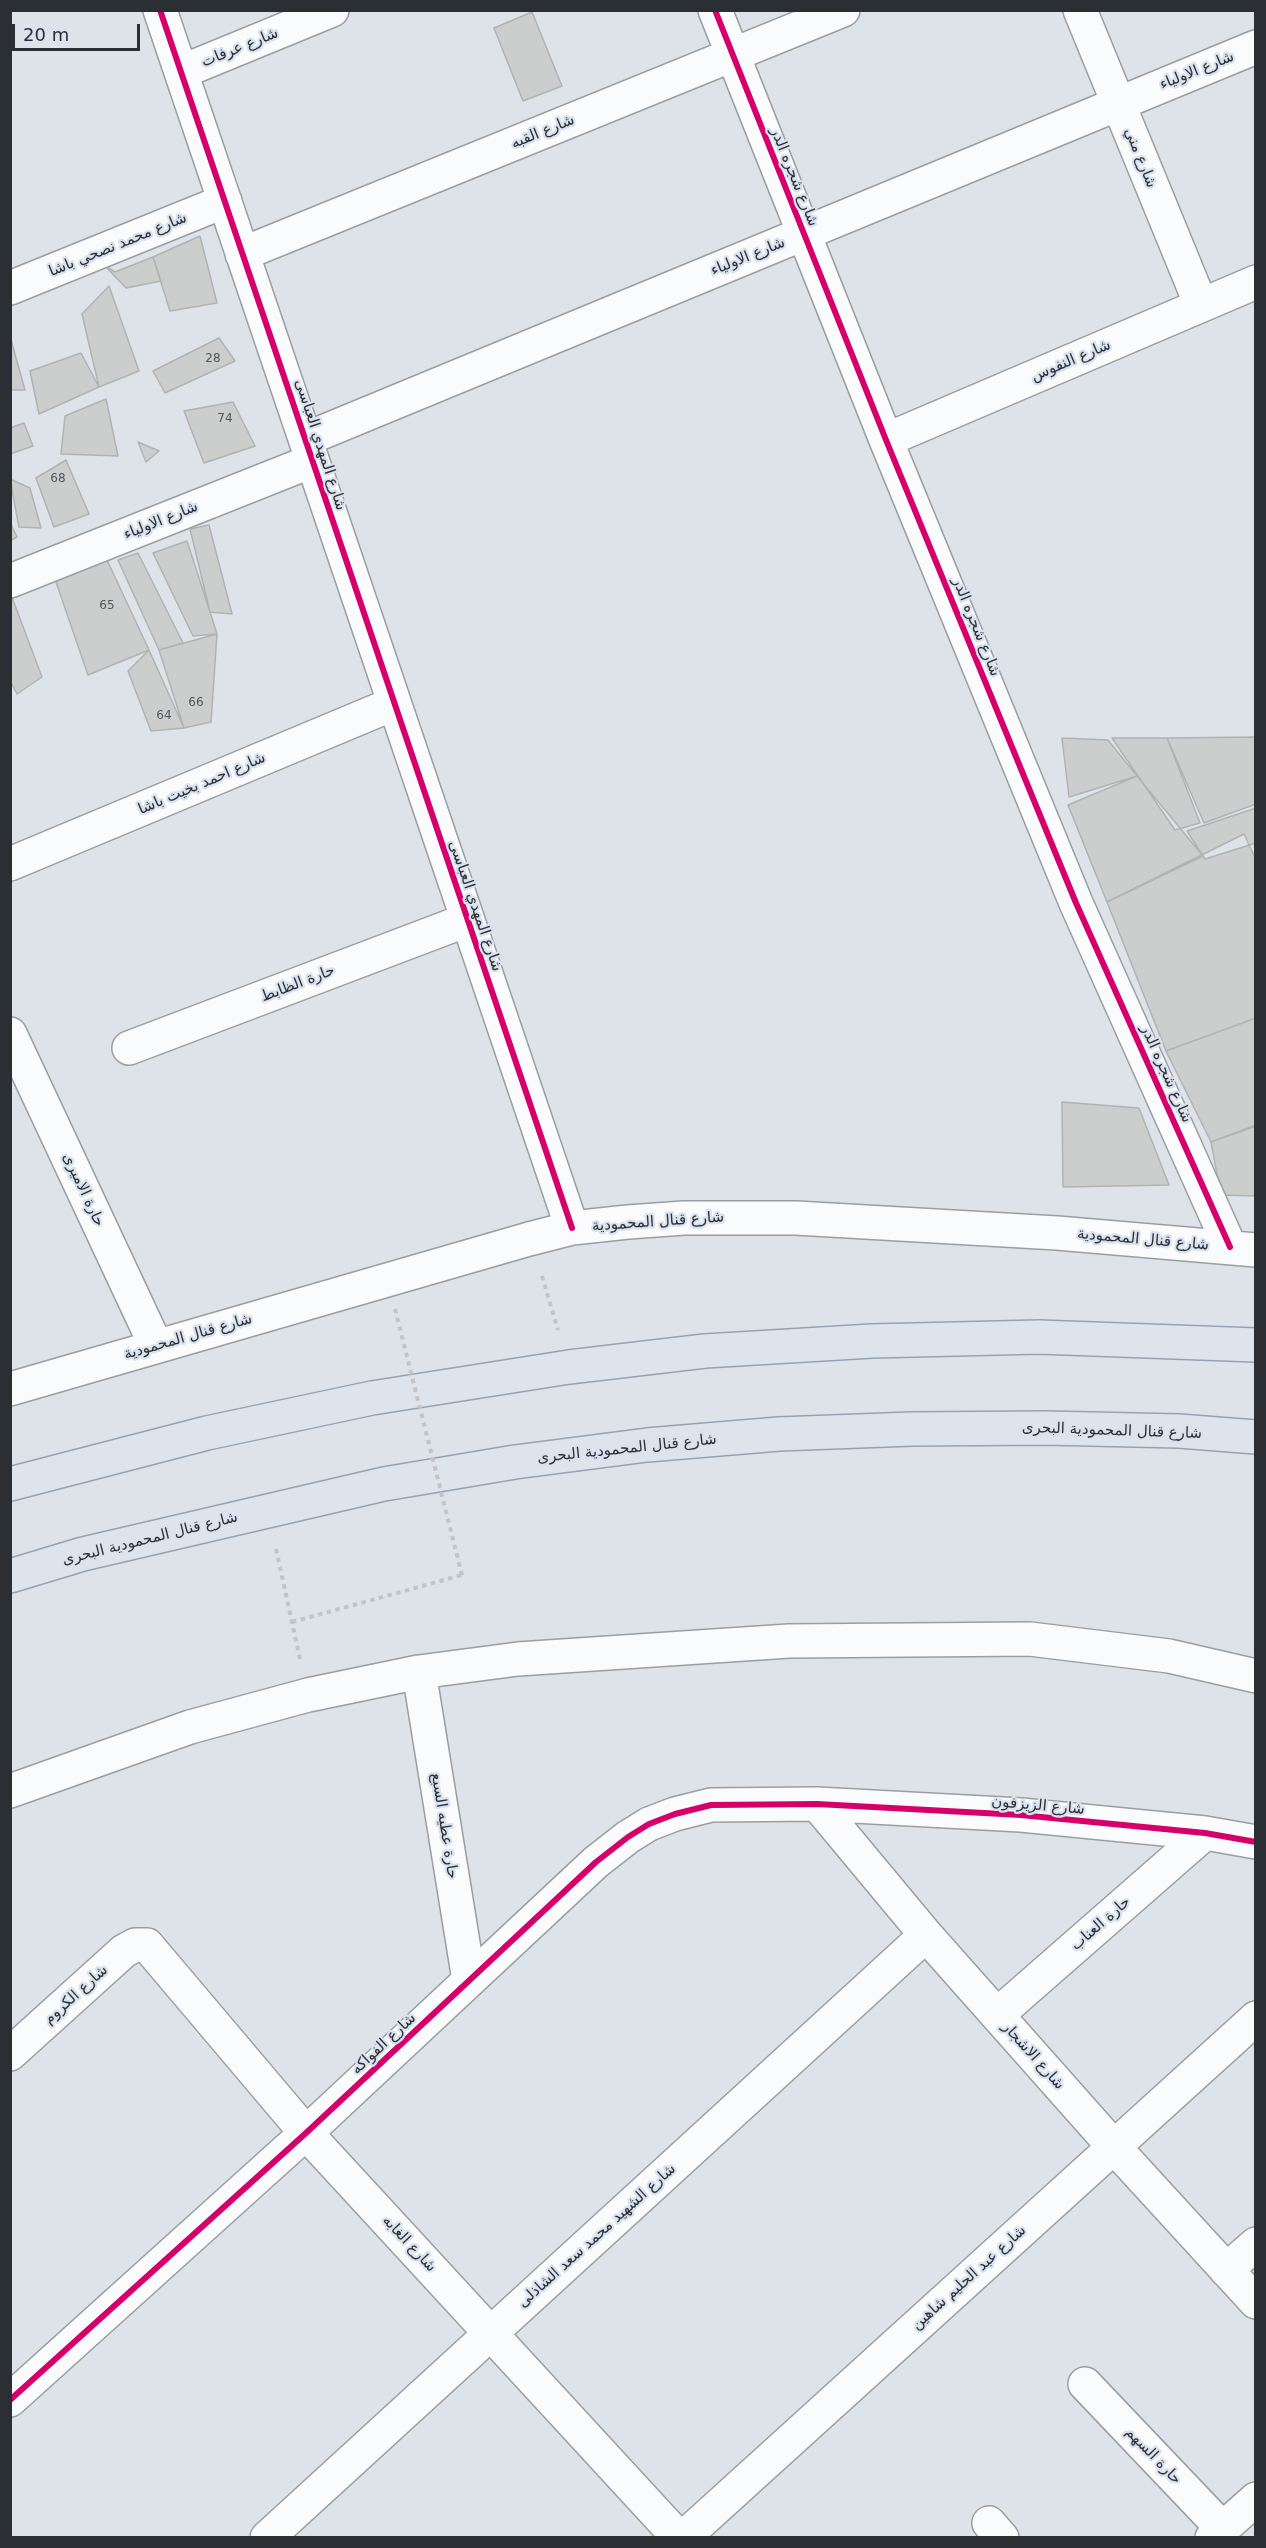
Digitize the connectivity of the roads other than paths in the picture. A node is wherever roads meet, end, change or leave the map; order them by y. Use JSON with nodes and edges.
{"nodes":[{"id":1,"x":160,"y":10,"type":"edge"},
{"id":2,"x":332,"y":10,"type":"edge"},
{"id":3,"x":715,"y":10,"type":"edge"},
{"id":4,"x":843,"y":10,"type":"edge"},
{"id":5,"x":1080,"y":10,"type":"edge"},
{"id":6,"x":1256,"y":47,"type":"edge"},
{"id":7,"x":732,"y":55,"type":"junction"},
{"id":8,"x":181,"y":72,"type":"junction"},
{"id":9,"x":1118,"y":104,"type":"junction"},
{"id":10,"x":225,"y":201,"type":"junction"},
{"id":11,"x":804,"y":234,"type":"junction"},
{"id":12,"x":242,"y":254,"type":"junction"},
{"id":13,"x":1256,"y":282,"type":"edge"},
{"id":14,"x":10,"y":288,"type":"edge"},
{"id":15,"x":1201,"y":305,"type":"junction"},
{"id":16,"x":886,"y":440,"type":"junction"},
{"id":17,"x":309,"y":450,"type":"junction"},
{"id":18,"x":10,"y":581,"type":"edge"},
{"id":19,"x":393,"y":704,"type":"junction"},
{"id":20,"x":10,"y":864,"type":"edge"},
{"id":21,"x":467,"y":920,"type":"junction"},
{"id":22,"x":10,"y":1034,"type":"edge"},
{"id":23,"x":129,"y":1047,"type":"dead end"},
{"id":24,"x":572,"y":1228,"type":"junction"},
{"id":25,"x":1243,"y":1248,"type":"edge"},
{"id":26,"x":1256,"y":1345,"type":"edge"},
{"id":27,"x":156,"y":1346,"type":"junction"},
{"id":28,"x":10,"y":1389,"type":"edge"},
{"id":29,"x":1256,"y":1437,"type":"edge"},
{"id":30,"x":10,"y":1484,"type":"edge"},
{"id":31,"x":10,"y":1576,"type":"edge"},
{"id":32,"x":419,"y":1672,"type":"junction"},
{"id":33,"x":1256,"y":1676,"type":"edge"},
{"id":34,"x":10,"y":1791,"type":"edge"},
{"id":35,"x":817,"y":1804,"type":"junction"},
{"id":36,"x":1205,"y":1833,"type":"junction"},
{"id":37,"x":1256,"y":1842,"type":"edge"},
{"id":38,"x":926,"y":1935,"type":"junction"},
{"id":39,"x":147,"y":1945,"type":"joint"},
{"id":40,"x":469,"y":1980,"type":"junction"},
{"id":41,"x":997,"y":2015,"type":"junction"},
{"id":42,"x":1256,"y":2018,"type":"edge"},
{"id":43,"x":10,"y":2054,"type":"edge"},
{"id":44,"x":306,"y":2133,"type":"junction"},
{"id":45,"x":1114,"y":2147,"type":"junction"},
{"id":46,"x":1256,"y":2244,"type":"edge"},
{"id":47,"x":1226,"y":2270,"type":"junction"},
{"id":48,"x":1256,"y":2302,"type":"edge"},
{"id":49,"x":491,"y":2333,"type":"junction"},
{"id":50,"x":1085,"y":2384,"type":"dead end"},
{"id":51,"x":10,"y":2400,"type":"edge"},
{"id":52,"x":1256,"y":2499,"type":"edge"},
{"id":53,"x":1217,"y":2533,"type":"edge"},
{"id":54,"x":267,"y":2538,"type":"edge"},
{"id":55,"x":681,"y":2538,"type":"edge"}],
"edges":[{"from":1,"to":8,"type":"street","name":"شارع المهدي العباسى"},
{"from":2,"to":8,"type":"street","name":"شارع عرفات"},
{"from":3,"to":7,"type":"street","name":"شارع شجره الدر"},
{"from":4,"to":7,"type":"street","name":"شارع القبه"},
{"from":5,"to":9,"type":"street","name":"شارع مني"},
{"from":6,"to":9,"type":"street","name":"شارع الاولياء"},
{"from":7,"to":11,"type":"street","name":"شارع شجره الدر"},
{"from":7,"to":12,"type":"street","name":"شارع القبه"},
{"from":8,"to":10,"type":"street","name":"شارع المهدي العباسى"},
{"from":9,"to":11,"type":"street","name":"شارع الاولياء"},
{"from":9,"to":15,"type":"street","name":"شارع مني"},
{"from":10,"to":12,"type":"street","name":"شارع المهدي العباسى"},
{"from":10,"to":14,"type":"street","name":"شارع محمد نصحي باشا"},
{"from":11,"to":16,"type":"street","name":"شارع شجره الدر"},
{"from":11,"to":17,"type":"street","name":"شارع الاولياء"},
{"from":12,"to":17,"type":"street","name":"شارع المهدي العباسى"},
{"from":13,"to":15,"type":"street","name":"شارع النفوس"},
{"from":15,"to":16,"type":"street","name":"شارع النفوس"},
{"from":16,"to":25,"type":"street","name":"شارع شجره الدر"},
{"from":17,"to":18,"type":"street","name":"شارع الاولياء"},
{"from":17,"to":19,"type":"street","name":"شارع المهدي العباسى"},
{"from":19,"to":20,"type":"street","name":"شارع احمد بخيت باشا"},
{"from":19,"to":21,"type":"street","name":"شارع المهدي العباسى"},
{"from":21,"to":23,"type":"street","name":"حارة الظابط"},
{"from":21,"to":24,"type":"street","name":"شارع المهدي العباسى"},
{"from":22,"to":27,"type":"street","name":"حارة الاميرى"},
{"from":24,"to":25,"type":"street","name":"شارع قنال المحمودية"},
{"from":24,"to":27,"type":"street","name":"شارع قنال المحمودية"},
{"from":26,"to":30,"type":"main road"},
{"from":27,"to":28,"type":"street","name":"شارع قنال المحمودية"},
{"from":29,"to":31,"type":"main road","name":"شارع قنال المحمودية البحرى"},
{"from":32,"to":33,"type":"street"},
{"from":32,"to":34,"type":"street"},
{"from":32,"to":40,"type":"street","name":"حارة عطيه السبع"},
{"from":35,"to":36,"type":"street","name":"شارع الزيزفون"},
{"from":35,"to":38,"type":"street","name":"شارع الاشجار"},
{"from":35,"to":40,"type":"street","name":"شارع الفواكه"},
{"from":36,"to":37,"type":"street","name":"شارع الزيزفون"},
{"from":36,"to":41,"type":"street","name":"حارة العناب"},
{"from":38,"to":41,"type":"street","name":"شارع الاشجار"},
{"from":38,"to":49,"type":"street","name":"شارع الشهيد محمد سعد الشاذلى"},
{"from":39,"to":43,"type":"street","name":"شارع الكروم"},
{"from":39,"to":44,"type":"street","name":"شارع الغابه"},
{"from":40,"to":44,"type":"street","name":"شارع الفواكه"},
{"from":41,"to":45,"type":"street","name":"شارع الاشجار"},
{"from":42,"to":45,"type":"street","name":"شارع عبد الحليم شاهين"},
{"from":44,"to":49,"type":"street","name":"شارع الغابه"},
{"from":44,"to":51,"type":"street","name":"شارع الفواكه"},
{"from":45,"to":47,"type":"street","name":"شارع الاشجار"},
{"from":45,"to":55,"type":"street","name":"شارع عبد الحليم شاهين"},
{"from":46,"to":47,"type":"street"},
{"from":47,"to":48,"type":"street","name":"شارع الاشجار"},
{"from":49,"to":54,"type":"street","name":"شارع الشهيد محمد سعد الشاذلى"},
{"from":49,"to":55,"type":"street","name":"شارع الغابه"},
{"from":50,"to":53,"type":"street","name":"حارة السهم"},
{"from":52,"to":53,"type":"street"}]}
